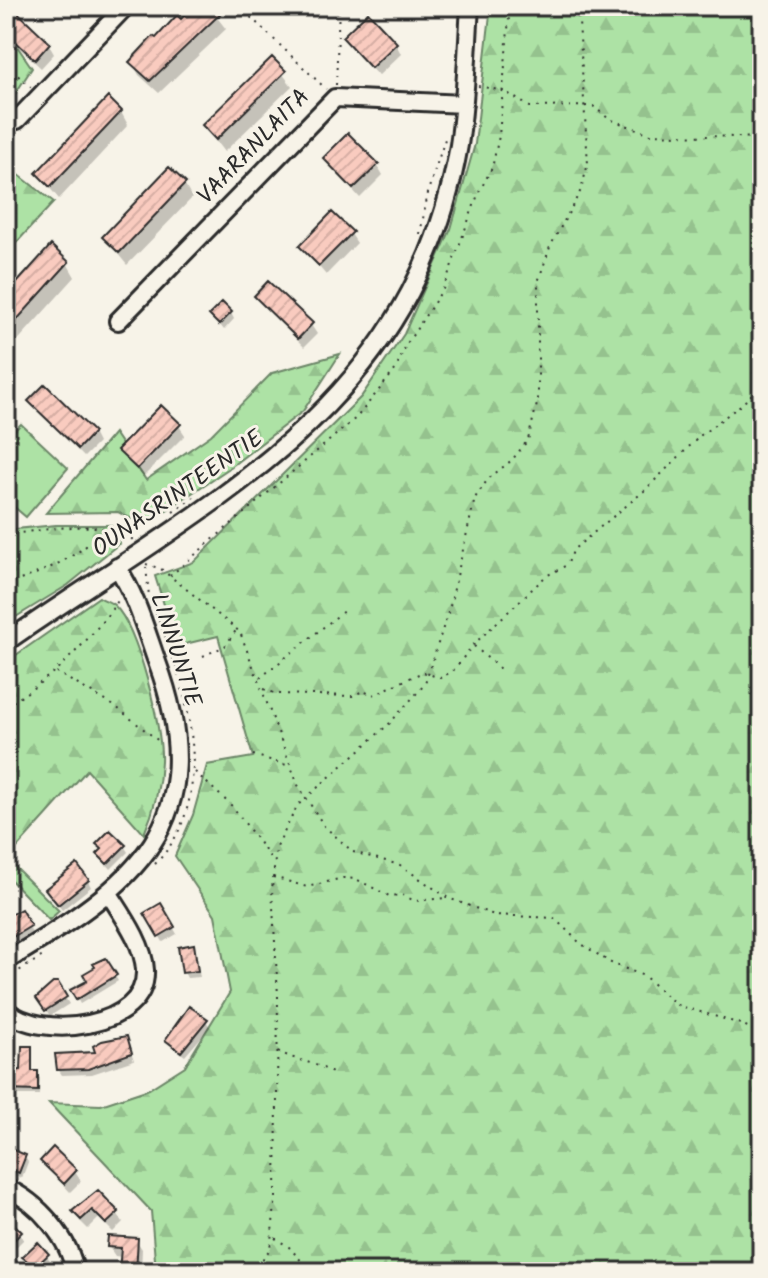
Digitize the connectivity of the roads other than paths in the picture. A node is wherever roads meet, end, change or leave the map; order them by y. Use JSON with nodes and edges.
{"nodes":[{"id":1,"x":126,"y":6,"type":"edge"},
{"id":2,"x":470,"y":6,"type":"edge"},
{"id":3,"x":464,"y":104,"type":"junction"},
{"id":4,"x":17,"y":120,"type":"dead end"},
{"id":5,"x":118,"y":321,"type":"dead end"},
{"id":6,"x":117,"y":567,"type":"junction"},
{"id":7,"x":6,"y":642,"type":"edge"},
{"id":8,"x":108,"y":892,"type":"junction"},
{"id":9,"x":6,"y":961,"type":"edge"},
{"id":10,"x":6,"y":1010,"type":"edge"},
{"id":11,"x":6,"y":1188,"type":"edge"},
{"id":12,"x":75,"y":1272,"type":"edge"}],
"edges":[{"from":1,"to":4,"type":"street"},
{"from":2,"to":3,"type":"street","name":"OUNASRINTEENTIE"},
{"from":3,"to":5,"type":"street","name":"VAARANLAITA"},
{"from":3,"to":6,"type":"street","name":"OUNASRINTEENTIE"},
{"from":6,"to":7,"type":"street","name":"OUNASRINTEENTIE"},
{"from":6,"to":8,"type":"street","name":"LINNUNTIE"},
{"from":8,"to":9,"type":"street","name":"LINNUNTIE"},
{"from":8,"to":10,"type":"street"},
{"from":11,"to":12,"type":"street"}]}
